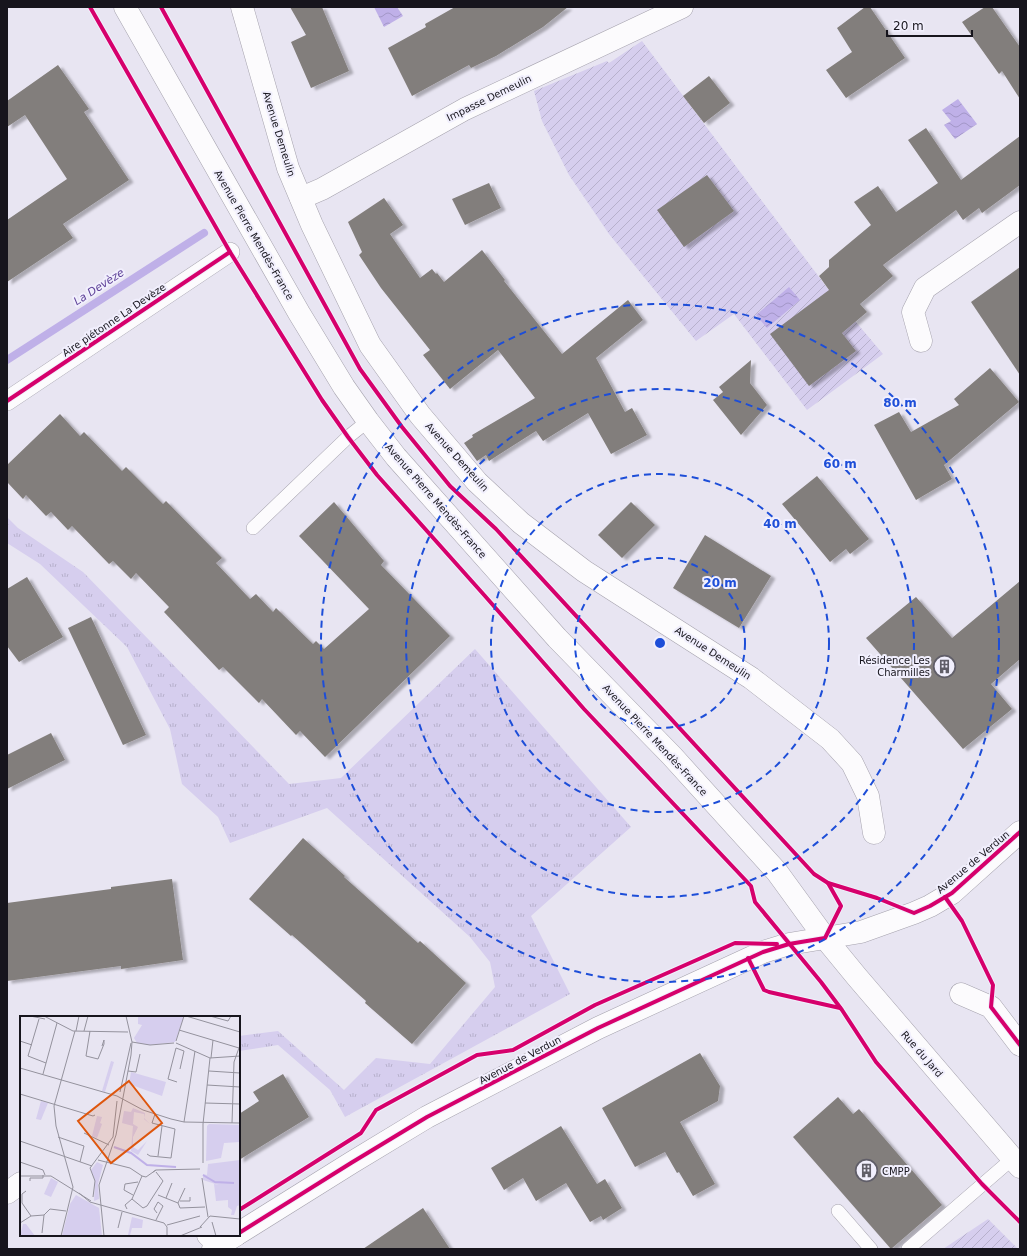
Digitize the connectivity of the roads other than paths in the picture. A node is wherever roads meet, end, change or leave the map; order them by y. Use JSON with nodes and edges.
{"nodes":[{"id":1,"x":125,"y":7,"type":"edge"},
{"id":2,"x":242,"y":7,"type":"edge"},
{"id":3,"x":682,"y":7,"type":"edge"},
{"id":4,"x":301,"y":198,"type":"junction"},
{"id":5,"x":1020,"y":222,"type":"edge"},
{"id":6,"x":230,"y":252,"type":"dead end"},
{"id":7,"x":921,"y":340,"type":"dead end"},
{"id":8,"x":7,"y":401,"type":"edge"},
{"id":9,"x":368,"y":421,"type":"junction"},
{"id":10,"x":253,"y":528,"type":"dead end"},
{"id":11,"x":1020,"y":832,"type":"edge"},
{"id":12,"x":874,"y":833,"type":"dead end"},
{"id":13,"x":825,"y":938,"type":"junction"},
{"id":14,"x":961,"y":994,"type":"dead end"},
{"id":15,"x":1020,"y":1045,"type":"edge"},
{"id":16,"x":1016,"y":1163,"type":"edge"},
{"id":17,"x":20,"y":1184,"type":"edge"},
{"id":18,"x":7,"y":1193,"type":"edge"},
{"id":19,"x":838,"y":1211,"type":"dead end"},
{"id":20,"x":240,"y":1232,"type":"edge"},
{"id":21,"x":871,"y":1249,"type":"edge"},
{"id":22,"x":908,"y":1249,"type":"edge"}],
"edges":[{"from":1,"to":9,"type":"street","name":"Avenue Pierre Mendès-France"},
{"from":2,"to":4,"type":"street","name":"Avenue Demeulin"},
{"from":3,"to":4,"type":"street","name":"Impasse Demeulin"},
{"from":4,"to":12,"type":"street","name":"Avenue Demeulin"},
{"from":5,"to":7,"type":"street"},
{"from":6,"to":8,"type":"street","name":"Aire piétonne La Devèze"},
{"from":9,"to":10,"type":"lane"},
{"from":9,"to":13,"type":"street","name":"Avenue Pierre Mendès-France"},
{"from":11,"to":13,"type":"street","name":"Avenue de Verdun"},
{"from":13,"to":16,"type":"street","name":"Rue du Jard"},
{"from":13,"to":20,"type":"street","name":"Avenue de Verdun"},
{"from":14,"to":15,"type":"street"},
{"from":16,"to":22,"type":"lane"},
{"from":17,"to":18,"type":"street"},
{"from":19,"to":21,"type":"lane"}]}
